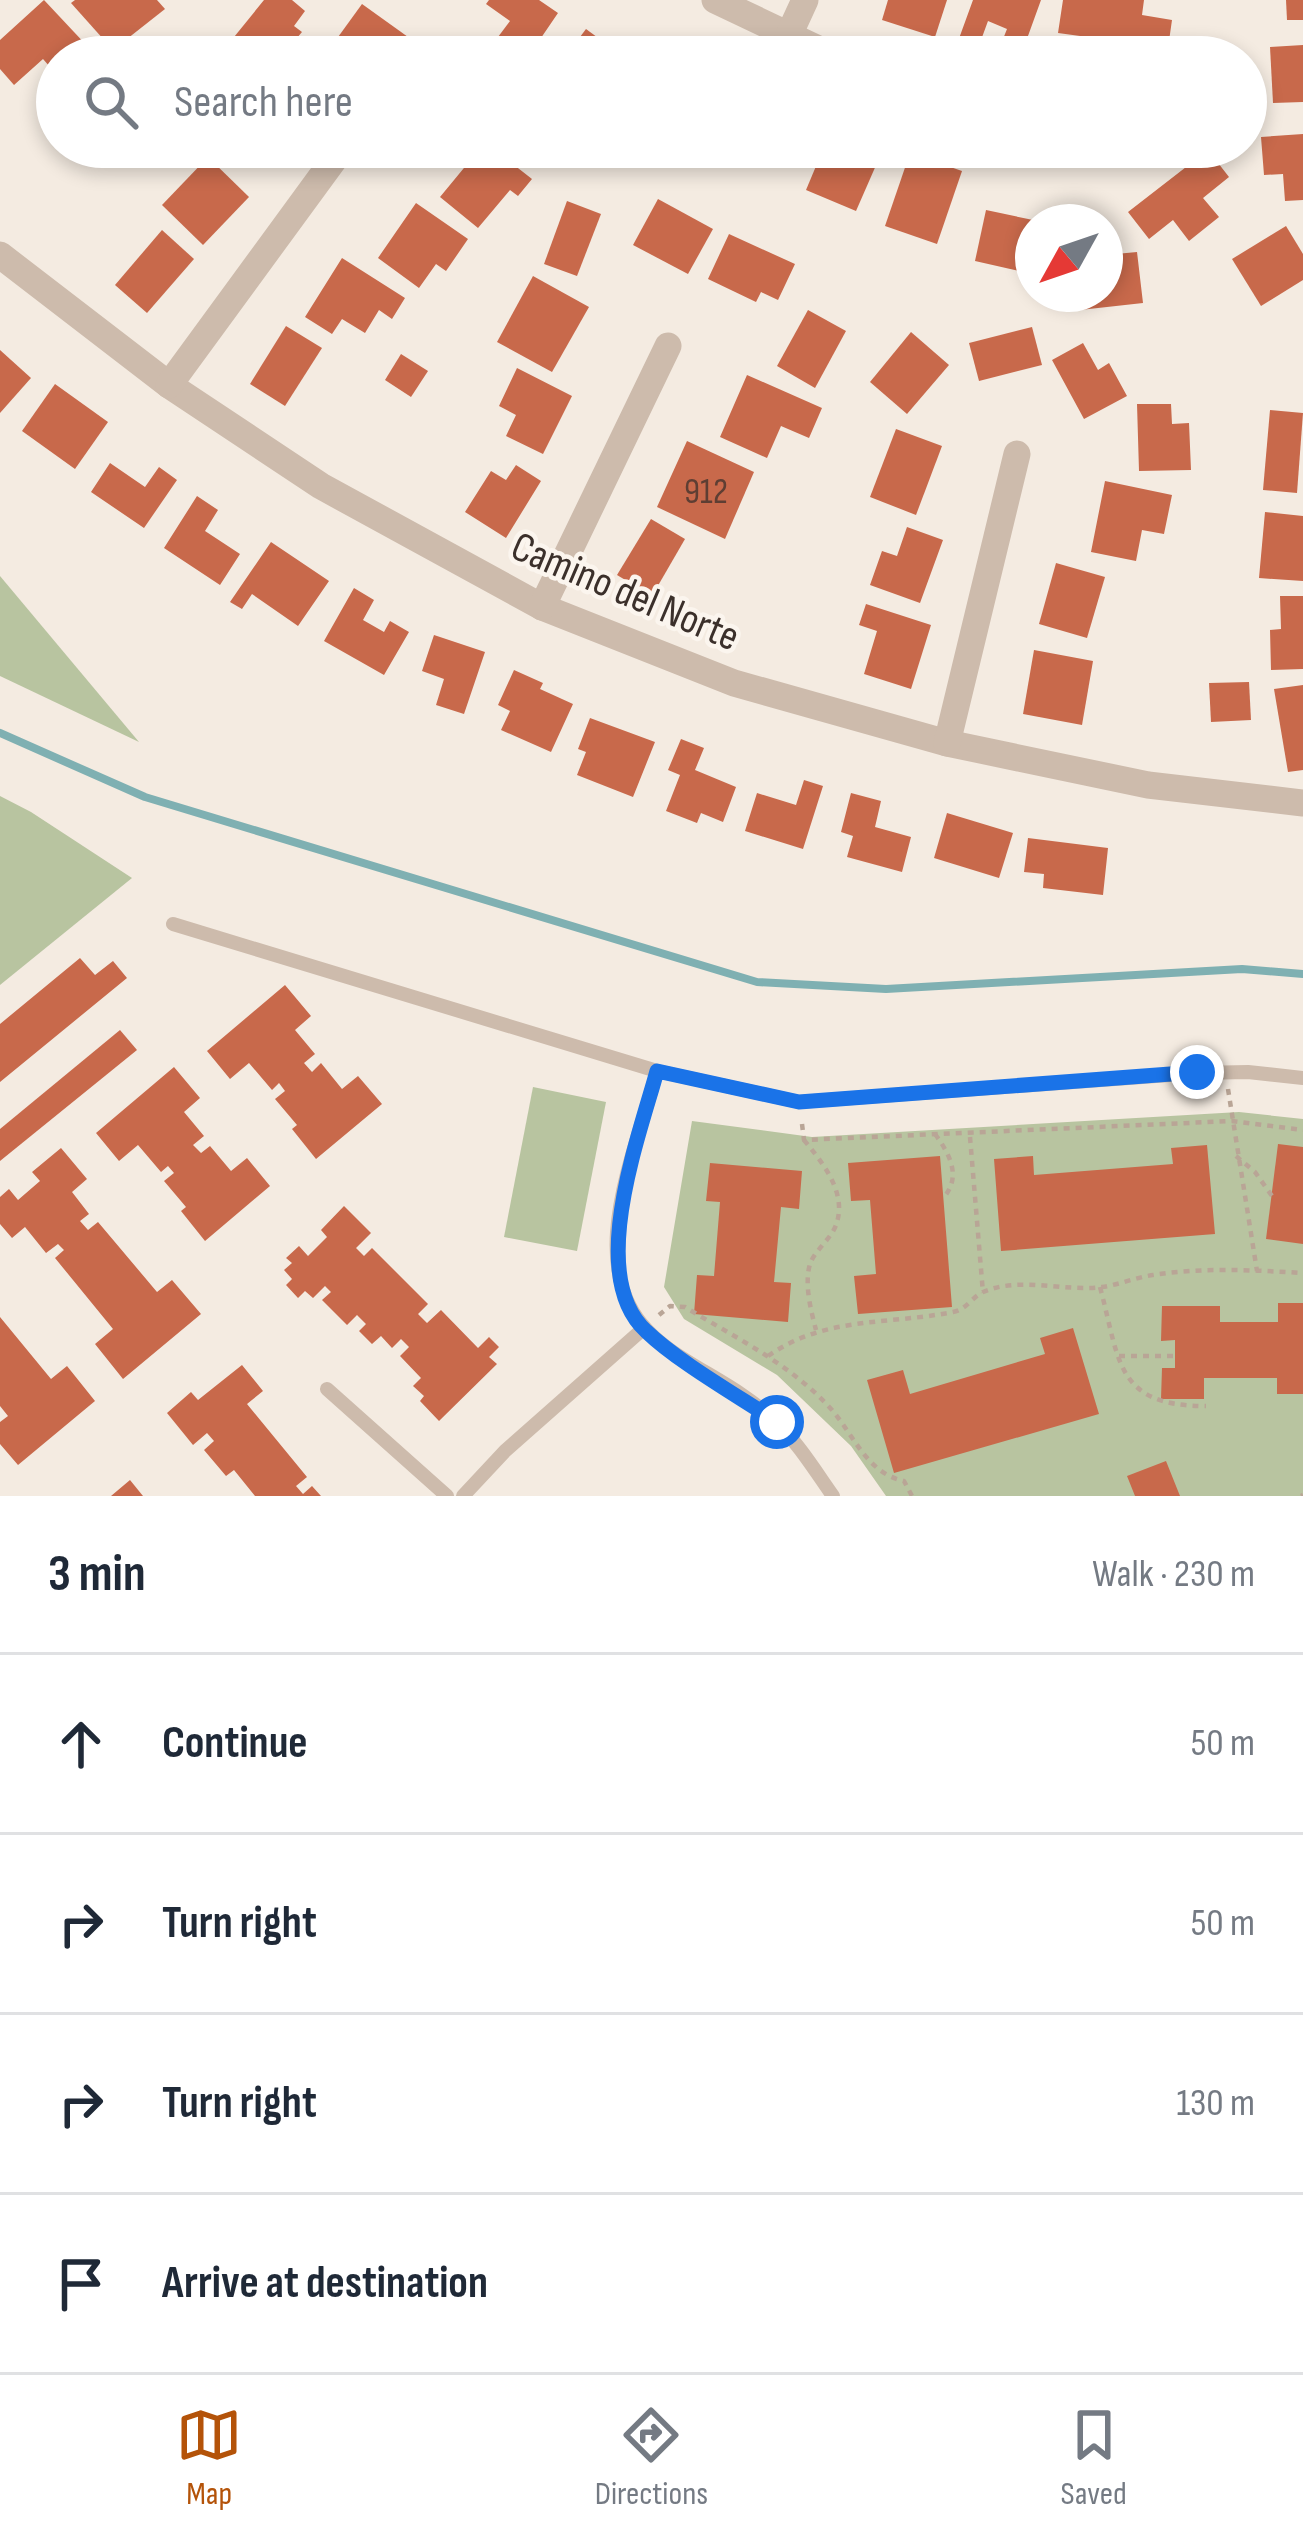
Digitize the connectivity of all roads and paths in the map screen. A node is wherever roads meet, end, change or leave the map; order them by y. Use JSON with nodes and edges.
{"nodes":[{"id":1,"x":715,"y":0,"type":"edge"},
{"id":2,"x":805,"y":0,"type":"edge"},
{"id":3,"x":786,"y":36,"type":"edge"},
{"id":4,"x":788,"y":36,"type":"edge"},
{"id":5,"x":328,"y":168,"type":"edge"},
{"id":6,"x":0,"y":255,"type":"edge"},
{"id":7,"x":668,"y":346,"type":"dead end"},
{"id":8,"x":169,"y":386,"type":"junction"},
{"id":9,"x":1017,"y":454,"type":"dead end"},
{"id":10,"x":542,"y":607,"type":"junction"},
{"id":11,"x":947,"y":743,"type":"junction"},
{"id":12,"x":1303,"y":802,"type":"edge"},
{"id":13,"x":173,"y":924,"type":"dead end"},
{"id":14,"x":657,"y":1071,"type":"junction"},
{"id":15,"x":1226,"y":1072,"type":"junction"},
{"id":16,"x":1303,"y":1078,"type":"edge"},
{"id":17,"x":799,"y":1102,"type":"junction"},
{"id":18,"x":1232,"y":1121,"type":"junction"},
{"id":19,"x":1303,"y":1130,"type":"edge"},
{"id":20,"x":935,"y":1134,"type":"junction"},
{"id":21,"x":969,"y":1134,"type":"junction"},
{"id":22,"x":804,"y":1140,"type":"junction"},
{"id":23,"x":1236,"y":1156,"type":"junction"},
{"id":24,"x":1272,"y":1196,"type":"dead end"},
{"id":25,"x":944,"y":1197,"type":"dead end"},
{"id":26,"x":1257,"y":1271,"type":"junction"},
{"id":27,"x":1303,"y":1273,"type":"edge"},
{"id":28,"x":1100,"y":1288,"type":"junction"},
{"id":29,"x":982,"y":1292,"type":"junction"},
{"id":30,"x":643,"y":1329,"type":"junction"},
{"id":31,"x":816,"y":1330,"type":"junction"},
{"id":32,"x":768,"y":1356,"type":"junction"},
{"id":33,"x":1119,"y":1356,"type":"junction"},
{"id":34,"x":1174,"y":1356,"type":"dead end"},
{"id":35,"x":327,"y":1389,"type":"dead end"},
{"id":36,"x":1206,"y":1406,"type":"dead end"},
{"id":37,"x":447,"y":1496,"type":"edge"},
{"id":38,"x":463,"y":1496,"type":"edge"},
{"id":39,"x":832,"y":1496,"type":"edge"},
{"id":40,"x":912,"y":1496,"type":"edge"}],
"edges":[{"from":1,"to":3,"type":"street"},
{"from":2,"to":4,"type":"street"},
{"from":5,"to":8,"type":"street"},
{"from":6,"to":8,"type":"street","name":"Camino del Norte"},
{"from":7,"to":10,"type":"street"},
{"from":8,"to":10,"type":"street","name":"Camino del Norte"},
{"from":9,"to":11,"type":"street"},
{"from":10,"to":11,"type":"street","name":"Camino del Norte"},
{"from":11,"to":12,"type":"street","name":"Camino del Norte"},
{"from":13,"to":14,"type":"lane"},
{"from":14,"to":17,"type":"lane"},
{"from":14,"to":30,"type":"lane"},
{"from":15,"to":16,"type":"lane"},
{"from":15,"to":17,"type":"lane"},
{"from":15,"to":18,"type":"path"},
{"from":17,"to":22,"type":"path"},
{"from":18,"to":19,"type":"path"},
{"from":18,"to":21,"type":"path"},
{"from":18,"to":23,"type":"path"},
{"from":20,"to":21,"type":"path"},
{"from":20,"to":22,"type":"path"},
{"from":20,"to":25,"type":"path"},
{"from":21,"to":29,"type":"path"},
{"from":22,"to":31,"type":"path"},
{"from":23,"to":24,"type":"path"},
{"from":23,"to":26,"type":"path"},
{"from":26,"to":27,"type":"path"},
{"from":26,"to":28,"type":"path"},
{"from":28,"to":29,"type":"path"},
{"from":28,"to":33,"type":"path"},
{"from":29,"to":31,"type":"path"},
{"from":30,"to":32,"type":"path"},
{"from":30,"to":38,"type":"lane"},
{"from":30,"to":39,"type":"lane"},
{"from":31,"to":32,"type":"path"},
{"from":32,"to":40,"type":"path"},
{"from":33,"to":34,"type":"path"},
{"from":33,"to":36,"type":"path"},
{"from":35,"to":37,"type":"lane"}]}
